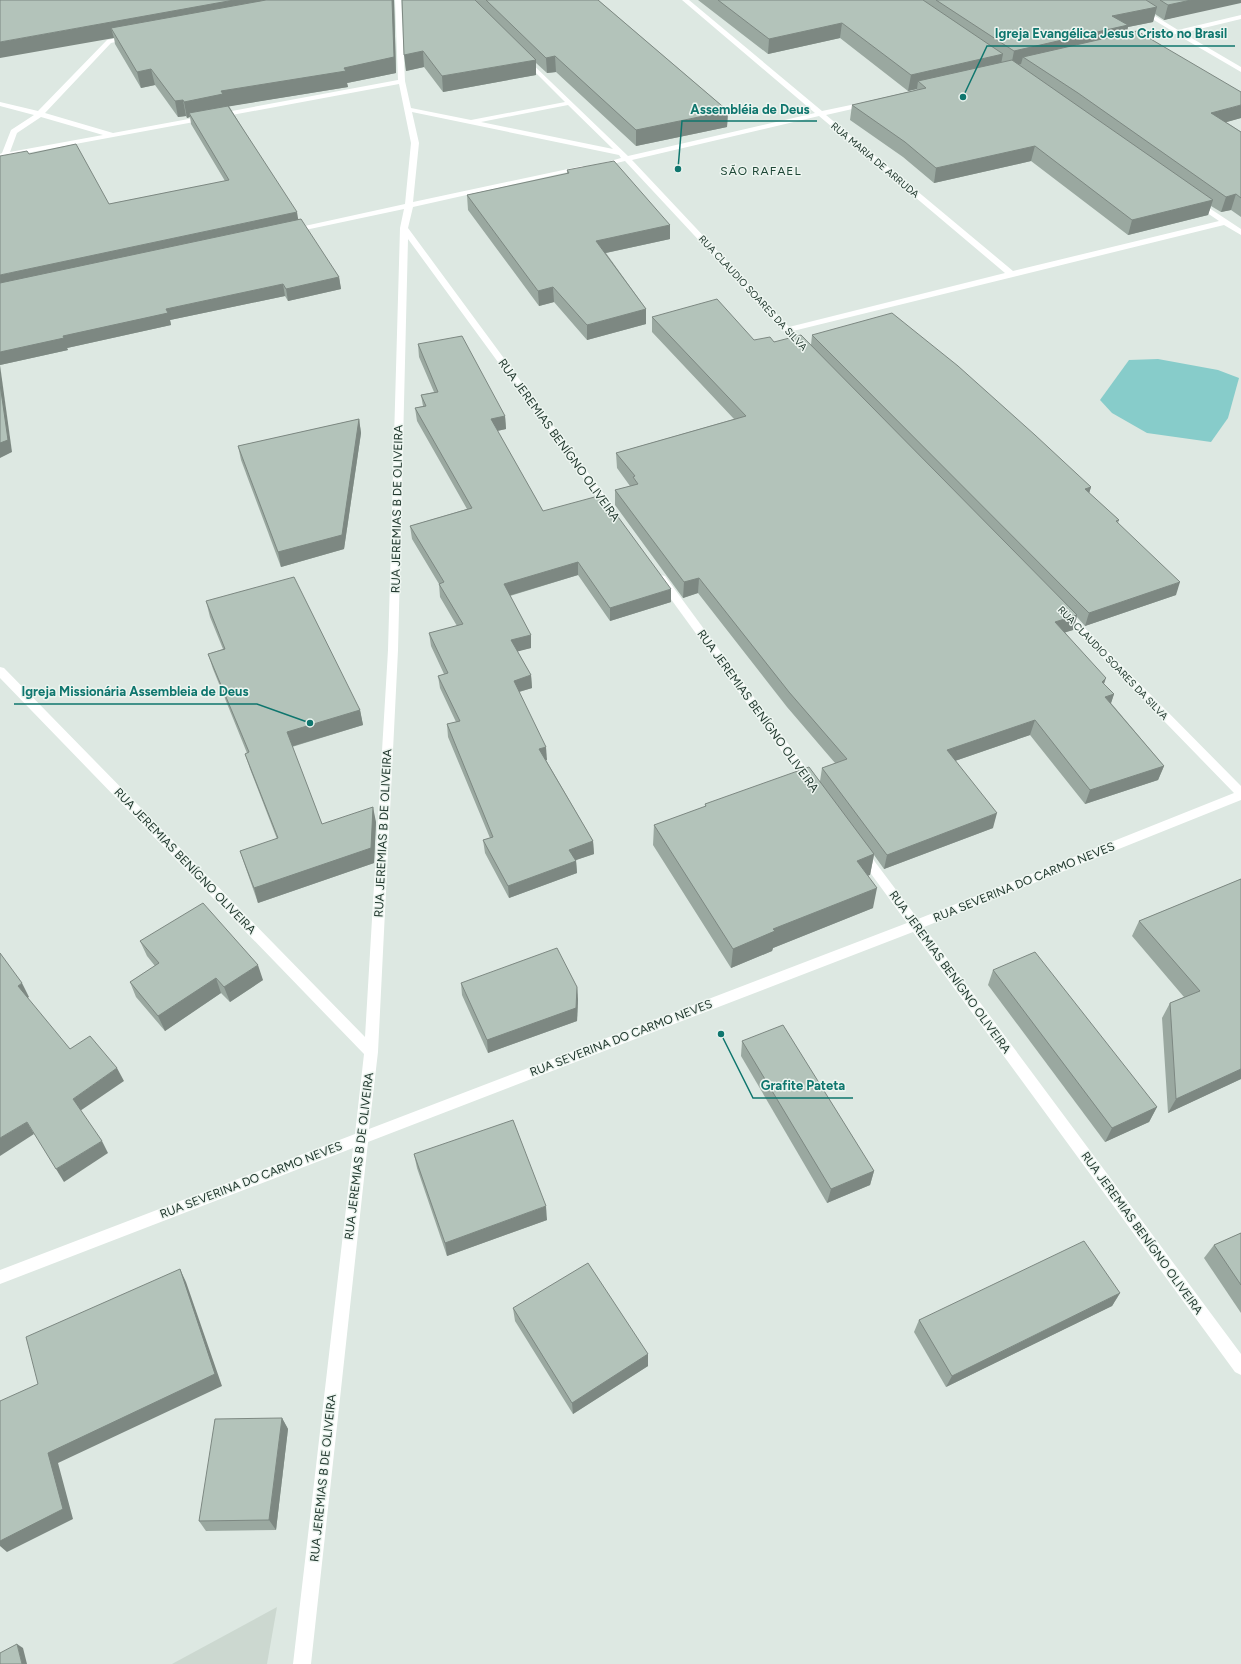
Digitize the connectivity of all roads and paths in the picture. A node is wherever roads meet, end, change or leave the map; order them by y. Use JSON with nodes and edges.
{"nodes":[{"id":1,"x":398,"y":0,"type":"edge"},
{"id":2,"x":685,"y":0,"type":"edge"},
{"id":3,"x":1124,"y":0,"type":"edge"},
{"id":4,"x":1241,"y":17,"type":"edge"},
{"id":5,"x":1177,"y":32,"type":"junction"},
{"id":6,"x":140,"y":36,"type":"edge"},
{"id":7,"x":1123,"y":44,"type":"edge"},
{"id":8,"x":520,"y":54,"type":"edge"},
{"id":9,"x":1241,"y":70,"type":"edge"},
{"id":10,"x":402,"y":81,"type":"junction"},
{"id":11,"x":872,"y":102,"type":"edge"},
{"id":12,"x":570,"y":103,"type":"junction"},
{"id":13,"x":0,"y":104,"type":"edge"},
{"id":14,"x":408,"y":109,"type":"junction"},
{"id":15,"x":40,"y":114,"type":"junction"},
{"id":16,"x":820,"y":114,"type":"junction"},
{"id":17,"x":469,"y":122,"type":"junction"},
{"id":18,"x":113,"y":135,"type":"junction"},
{"id":19,"x":3,"y":155,"type":"edge"},
{"id":20,"x":623,"y":156,"type":"junction"},
{"id":21,"x":1194,"y":199,"type":"edge"},
{"id":22,"x":409,"y":206,"type":"junction"},
{"id":23,"x":1226,"y":222,"type":"junction"},
{"id":24,"x":404,"y":228,"type":"junction"},
{"id":25,"x":286,"y":232,"type":"edge"},
{"id":26,"x":1241,"y":233,"type":"edge"},
{"id":27,"x":1011,"y":274,"type":"junction"},
{"id":28,"x":787,"y":330,"type":"junction"},
{"id":29,"x":809,"y":353,"type":"edge"},
{"id":30,"x":615,"y":516,"type":"edge"},
{"id":31,"x":653,"y":567,"type":"edge"},
{"id":32,"x":1058,"y":607,"type":"edge"},
{"id":33,"x":0,"y":671,"type":"edge"},
{"id":34,"x":817,"y":791,"type":"edge"},
{"id":35,"x":1241,"y":794,"type":"edge"},
{"id":36,"x":855,"y":842,"type":"edge"},
{"id":37,"x":916,"y":925,"type":"junction"},
{"id":38,"x":371,"y":1052,"type":"junction"},
{"id":39,"x":360,"y":1138,"type":"junction"},
{"id":40,"x":0,"y":1276,"type":"edge"},
{"id":41,"x":1241,"y":1367,"type":"edge"},
{"id":42,"x":302,"y":1664,"type":"edge"}],
"edges":[{"from":1,"to":10,"type":"street","name":"RUA JEREMIAS B DE OLIVEIRA"},
{"from":2,"to":16,"type":"street","name":"RUA MARIA DE ARRUDA"},
{"from":3,"to":5,"type":"street"},
{"from":4,"to":5,"type":"street"},
{"from":5,"to":7,"type":"street"},
{"from":5,"to":9,"type":"street"},
{"from":6,"to":15,"type":"street"},
{"from":8,"to":12,"type":"street","name":"RUA CLAUDIO SOARES DA SILVA"},
{"from":10,"to":14,"type":"street","name":"RUA JEREMIAS B DE OLIVEIRA"},
{"from":10,"to":18,"type":"street"},
{"from":11,"to":16,"type":"street"},
{"from":12,"to":17,"type":"street"},
{"from":12,"to":20,"type":"street","name":"RUA CLAUDIO SOARES DA SILVA"},
{"from":13,"to":15,"type":"street"},
{"from":14,"to":17,"type":"street"},
{"from":14,"to":22,"type":"street","name":"RUA JEREMIAS B DE OLIVEIRA"},
{"from":15,"to":18,"type":"street"},
{"from":15,"to":19,"type":"street"},
{"from":16,"to":20,"type":"street"},
{"from":16,"to":27,"type":"street","name":"RUA MARIA DE ARRUDA"},
{"from":17,"to":20,"type":"street"},
{"from":18,"to":19,"type":"street"},
{"from":20,"to":22,"type":"street"},
{"from":20,"to":28,"type":"street","name":"RUA CLAUDIO SOARES DA SILVA"},
{"from":21,"to":23,"type":"street"},
{"from":22,"to":24,"type":"street","name":"RUA JEREMIAS B DE OLIVEIRA"},
{"from":22,"to":25,"type":"street"},
{"from":23,"to":26,"type":"street"},
{"from":23,"to":27,"type":"street"},
{"from":24,"to":30,"type":"street","name":"RUA JEREMIAS BENÍGNO OLIVEIRA"},
{"from":24,"to":38,"type":"street","name":"RUA JEREMIAS B DE OLIVEIRA"},
{"from":27,"to":28,"type":"street"},
{"from":28,"to":29,"type":"street","name":"RUA CLAUDIO SOARES DA SILVA"},
{"from":31,"to":34,"type":"street","name":"RUA JEREMIAS BENÍGNO OLIVEIRA"},
{"from":32,"to":35,"type":"street","name":"RUA CLAUDIO SOARES DA SILVA"},
{"from":33,"to":38,"type":"street","name":"RUA JEREMIAS BENÍGNO OLIVEIRA"},
{"from":35,"to":37,"type":"street","name":"RUA SEVERINA DO CARMO NEVES"},
{"from":36,"to":37,"type":"street","name":"RUA JEREMIAS BENÍGNO OLIVEIRA"},
{"from":37,"to":39,"type":"street","name":"RUA SEVERINA DO CARMO NEVES"},
{"from":37,"to":41,"type":"street","name":"RUA JEREMIAS BENÍGNO OLIVEIRA"},
{"from":38,"to":39,"type":"street","name":"RUA JEREMIAS B DE OLIVEIRA"},
{"from":39,"to":40,"type":"street","name":"RUA SEVERINA DO CARMO NEVES"},
{"from":39,"to":42,"type":"street","name":"RUA JEREMIAS B DE OLIVEIRA"}]}
